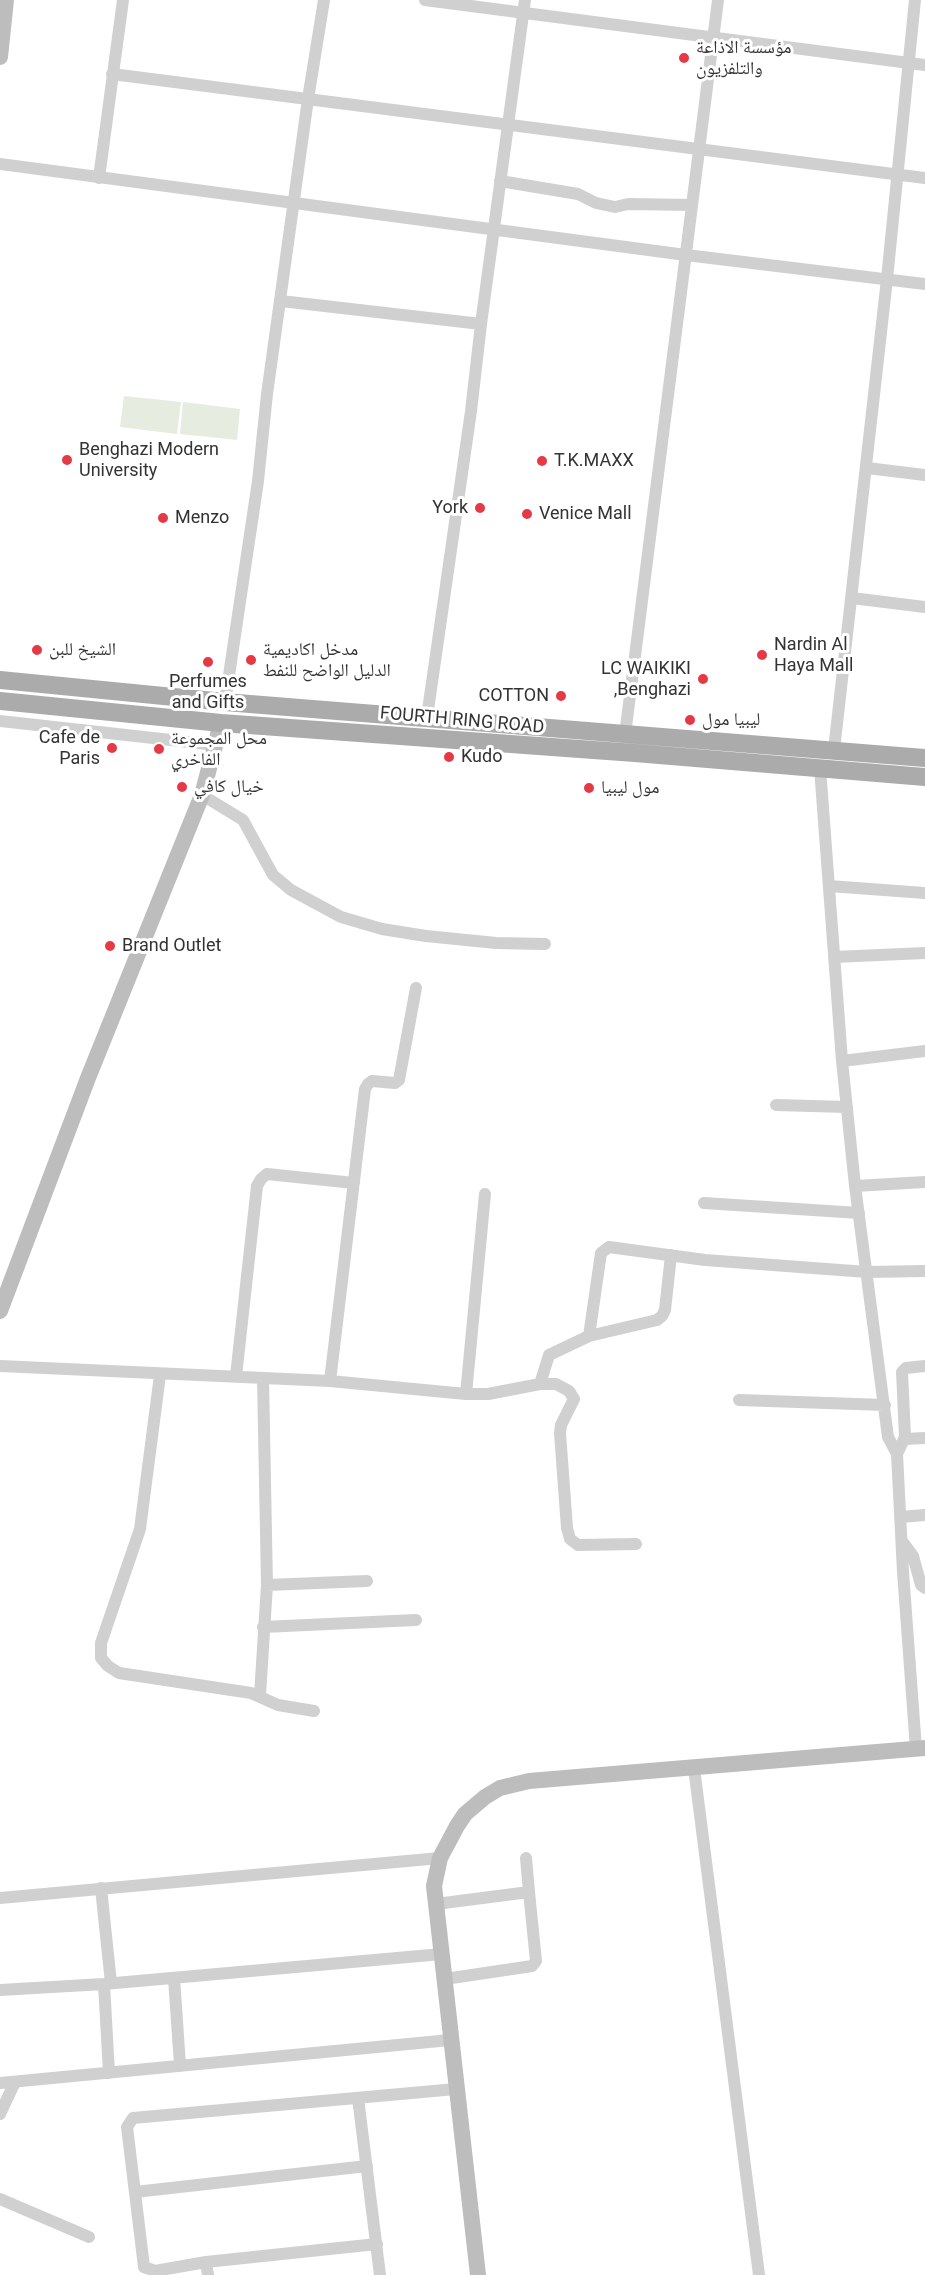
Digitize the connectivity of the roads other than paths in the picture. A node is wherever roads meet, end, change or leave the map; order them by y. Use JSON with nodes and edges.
{"nodes":[{"id":1,"x":6,"y":0,"type":"edge"},
{"id":2,"x":123,"y":0,"type":"edge"},
{"id":3,"x":324,"y":0,"type":"edge"},
{"id":4,"x":425,"y":0,"type":"edge"},
{"id":5,"x":525,"y":0,"type":"edge"},
{"id":6,"x":718,"y":0,"type":"edge"},
{"id":7,"x":915,"y":0,"type":"edge"},
{"id":8,"x":523,"y":14,"type":"junction"},
{"id":9,"x":713,"y":38,"type":"junction"},
{"id":10,"x":0,"y":57,"type":"edge"},
{"id":11,"x":909,"y":63,"type":"junction"},
{"id":12,"x":925,"y":65,"type":"edge"},
{"id":13,"x":112,"y":74,"type":"junction"},
{"id":14,"x":308,"y":99,"type":"junction"},
{"id":15,"x":507,"y":124,"type":"junction"},
{"id":16,"x":699,"y":151,"type":"junction"},
{"id":17,"x":0,"y":164,"type":"edge"},
{"id":18,"x":897,"y":174,"type":"junction"},
{"id":19,"x":99,"y":178,"type":"junction"},
{"id":20,"x":925,"y":178,"type":"edge"},
{"id":21,"x":500,"y":181,"type":"junction"},
{"id":22,"x":294,"y":203,"type":"junction"},
{"id":23,"x":692,"y":205,"type":"junction"},
{"id":24,"x":494,"y":230,"type":"junction"},
{"id":25,"x":686,"y":255,"type":"junction"},
{"id":26,"x":887,"y":279,"type":"junction"},
{"id":27,"x":925,"y":284,"type":"edge"},
{"id":28,"x":281,"y":300,"type":"junction"},
{"id":29,"x":481,"y":324,"type":"junction"},
{"id":30,"x":867,"y":468,"type":"junction"},
{"id":31,"x":925,"y":475,"type":"edge"},
{"id":32,"x":852,"y":598,"type":"junction"},
{"id":33,"x":925,"y":607,"type":"edge"},
{"id":34,"x":0,"y":680,"type":"edge"},
{"id":35,"x":0,"y":701,"type":"edge"},
{"id":36,"x":225,"y":702,"type":"junction"},
{"id":37,"x":427,"y":717,"type":"junction"},
{"id":38,"x":0,"y":721,"type":"edge"},
{"id":39,"x":221,"y":723,"type":"junction"},
{"id":40,"x":625,"y":735,"type":"junction"},
{"id":41,"x":216,"y":745,"type":"junction"},
{"id":42,"x":834,"y":750,"type":"junction"},
{"id":43,"x":901,"y":756,"type":"junction"},
{"id":44,"x":925,"y":758,"type":"edge"},
{"id":45,"x":820,"y":768,"type":"junction"},
{"id":46,"x":900,"y":775,"type":"junction"},
{"id":47,"x":925,"y":777,"type":"edge"},
{"id":48,"x":202,"y":795,"type":"junction"},
{"id":49,"x":829,"y":886,"type":"junction"},
{"id":50,"x":925,"y":893,"type":"edge"},
{"id":51,"x":545,"y":944,"type":"dead end"},
{"id":52,"x":925,"y":953,"type":"edge"},
{"id":53,"x":834,"y":957,"type":"junction"},
{"id":54,"x":416,"y":988,"type":"dead end"},
{"id":55,"x":925,"y":1051,"type":"edge"},
{"id":56,"x":842,"y":1061,"type":"junction"},
{"id":57,"x":776,"y":1106,"type":"dead end"},
{"id":58,"x":847,"y":1107,"type":"junction"},
{"id":59,"x":354,"y":1182,"type":"junction"},
{"id":60,"x":925,"y":1182,"type":"edge"},
{"id":61,"x":855,"y":1186,"type":"junction"},
{"id":62,"x":485,"y":1194,"type":"dead end"},
{"id":63,"x":704,"y":1203,"type":"dead end"},
{"id":64,"x":859,"y":1213,"type":"junction"},
{"id":65,"x":671,"y":1255,"type":"junction"},
{"id":66,"x":925,"y":1271,"type":"edge"},
{"id":67,"x":867,"y":1272,"type":"junction"},
{"id":68,"x":0,"y":1311,"type":"edge"},
{"id":69,"x":589,"y":1336,"type":"junction"},
{"id":70,"x":0,"y":1366,"type":"edge"},
{"id":71,"x":925,"y":1366,"type":"edge"},
{"id":72,"x":160,"y":1375,"type":"junction"},
{"id":73,"x":236,"y":1376,"type":"junction"},
{"id":74,"x":263,"y":1378,"type":"junction"},
{"id":75,"x":330,"y":1381,"type":"junction"},
{"id":76,"x":540,"y":1384,"type":"junction"},
{"id":77,"x":466,"y":1394,"type":"junction"},
{"id":78,"x":739,"y":1400,"type":"dead end"},
{"id":79,"x":885,"y":1405,"type":"junction"},
{"id":80,"x":925,"y":1438,"type":"edge"},
{"id":81,"x":905,"y":1439,"type":"junction"},
{"id":82,"x":897,"y":1454,"type":"junction"},
{"id":83,"x":925,"y":1515,"type":"edge"},
{"id":84,"x":901,"y":1516,"type":"junction"},
{"id":85,"x":902,"y":1541,"type":"junction"},
{"id":86,"x":636,"y":1544,"type":"dead end"},
{"id":87,"x":367,"y":1581,"type":"dead end"},
{"id":88,"x":267,"y":1585,"type":"junction"},
{"id":89,"x":925,"y":1588,"type":"edge"},
{"id":90,"x":416,"y":1620,"type":"dead end"},
{"id":91,"x":263,"y":1627,"type":"junction"},
{"id":92,"x":260,"y":1695,"type":"junction"},
{"id":93,"x":314,"y":1711,"type":"dead end"},
{"id":94,"x":921,"y":1748,"type":"edge"},
{"id":95,"x":693,"y":1768,"type":"junction"},
{"id":96,"x":440,"y":1858,"type":"junction"},
{"id":97,"x":526,"y":1858,"type":"dead end"},
{"id":98,"x":101,"y":1888,"type":"junction"},
{"id":99,"x":530,"y":1892,"type":"junction"},
{"id":100,"x":0,"y":1898,"type":"edge"},
{"id":101,"x":436,"y":1904,"type":"junction"},
{"id":102,"x":441,"y":1954,"type":"junction"},
{"id":103,"x":174,"y":1978,"type":"junction"},
{"id":104,"x":445,"y":1979,"type":"junction"},
{"id":105,"x":107,"y":1983,"type":"junction"},
{"id":106,"x":0,"y":1990,"type":"edge"},
{"id":107,"x":450,"y":2040,"type":"junction"},
{"id":108,"x":180,"y":2065,"type":"junction"},
{"id":109,"x":109,"y":2073,"type":"junction"},
{"id":110,"x":15,"y":2082,"type":"junction"},
{"id":111,"x":0,"y":2084,"type":"edge"},
{"id":112,"x":456,"y":2089,"type":"junction"},
{"id":113,"x":358,"y":2098,"type":"junction"},
{"id":114,"x":0,"y":2114,"type":"edge"},
{"id":115,"x":367,"y":2166,"type":"junction"},
{"id":116,"x":135,"y":2192,"type":"junction"},
{"id":117,"x":0,"y":2199,"type":"edge"},
{"id":118,"x":89,"y":2237,"type":"dead end"},
{"id":119,"x":376,"y":2244,"type":"junction"},
{"id":120,"x":207,"y":2269,"type":"edge"},
{"id":121,"x":381,"y":2275,"type":"edge"},
{"id":122,"x":478,"y":2275,"type":"edge"},
{"id":123,"x":759,"y":2275,"type":"edge"}],
"edges":[{"from":1,"to":10,"type":"street"},
{"from":2,"to":13,"type":"street"},
{"from":3,"to":14,"type":"street"},
{"from":4,"to":8,"type":"street"},
{"from":5,"to":8,"type":"street"},
{"from":6,"to":9,"type":"street"},
{"from":7,"to":11,"type":"street"},
{"from":8,"to":9,"type":"street"},
{"from":8,"to":15,"type":"street"},
{"from":9,"to":11,"type":"street"},
{"from":9,"to":16,"type":"street"},
{"from":11,"to":12,"type":"street"},
{"from":11,"to":18,"type":"street"},
{"from":13,"to":14,"type":"street"},
{"from":13,"to":19,"type":"street"},
{"from":14,"to":15,"type":"street"},
{"from":14,"to":22,"type":"street"},
{"from":15,"to":16,"type":"street"},
{"from":15,"to":21,"type":"street"},
{"from":16,"to":18,"type":"street"},
{"from":16,"to":23,"type":"street"},
{"from":17,"to":19,"type":"street"},
{"from":18,"to":20,"type":"street"},
{"from":18,"to":26,"type":"street"},
{"from":19,"to":22,"type":"street"},
{"from":21,"to":23,"type":"street"},
{"from":21,"to":24,"type":"street"},
{"from":22,"to":24,"type":"street"},
{"from":22,"to":28,"type":"street"},
{"from":23,"to":25,"type":"street"},
{"from":24,"to":25,"type":"street"},
{"from":24,"to":29,"type":"street"},
{"from":25,"to":26,"type":"street"},
{"from":25,"to":40,"type":"street"},
{"from":26,"to":27,"type":"street"},
{"from":26,"to":30,"type":"street"},
{"from":28,"to":29,"type":"street"},
{"from":28,"to":36,"type":"street"},
{"from":29,"to":37,"type":"street"},
{"from":30,"to":31,"type":"street"},
{"from":30,"to":32,"type":"street"},
{"from":32,"to":33,"type":"street"},
{"from":32,"to":42,"type":"street"},
{"from":34,"to":36,"type":"main road","name":"FOURTH RING ROAD"},
{"from":35,"to":39,"type":"main road","name":"FOURTH RING ROAD"},
{"from":36,"to":37,"type":"main road","name":"FOURTH RING ROAD"},
{"from":37,"to":40,"type":"main road","name":"FOURTH RING ROAD"},
{"from":38,"to":41,"type":"street"},
{"from":39,"to":41,"type":"street"},
{"from":39,"to":45,"type":"main road","name":"FOURTH RING ROAD"},
{"from":40,"to":42,"type":"main road","name":"FOURTH RING ROAD"},
{"from":41,"to":48,"type":"street"},
{"from":42,"to":43,"type":"main road","name":"FOURTH RING ROAD"},
{"from":43,"to":44,"type":"main road","name":"FOURTH RING ROAD"},
{"from":43,"to":46,"type":"main road"},
{"from":45,"to":46,"type":"main road","name":"FOURTH RING ROAD"},
{"from":45,"to":49,"type":"street"},
{"from":46,"to":47,"type":"main road","name":"FOURTH RING ROAD"},
{"from":48,"to":51,"type":"street"},
{"from":48,"to":68,"type":"street"},
{"from":49,"to":50,"type":"street"},
{"from":49,"to":53,"type":"street"},
{"from":52,"to":53,"type":"street"},
{"from":53,"to":56,"type":"street"},
{"from":54,"to":59,"type":"street"},
{"from":55,"to":56,"type":"street"},
{"from":56,"to":58,"type":"street"},
{"from":57,"to":58,"type":"street"},
{"from":58,"to":61,"type":"street"},
{"from":59,"to":73,"type":"street"},
{"from":59,"to":75,"type":"street"},
{"from":60,"to":61,"type":"street"},
{"from":61,"to":64,"type":"street"},
{"from":62,"to":77,"type":"street"},
{"from":63,"to":64,"type":"street"},
{"from":64,"to":67,"type":"street"},
{"from":65,"to":67,"type":"street"},
{"from":65,"to":69,"type":"street"},
{"from":65,"to":69,"type":"street"},
{"from":66,"to":67,"type":"street"},
{"from":67,"to":79,"type":"street"},
{"from":69,"to":76,"type":"street"},
{"from":70,"to":72,"type":"street"},
{"from":71,"to":81,"type":"street"},
{"from":72,"to":73,"type":"street"},
{"from":72,"to":92,"type":"street"},
{"from":73,"to":74,"type":"street"},
{"from":74,"to":75,"type":"street"},
{"from":74,"to":88,"type":"street"},
{"from":75,"to":77,"type":"street"},
{"from":76,"to":77,"type":"street"},
{"from":76,"to":86,"type":"street"},
{"from":78,"to":79,"type":"street"},
{"from":79,"to":82,"type":"street"},
{"from":80,"to":81,"type":"street"},
{"from":81,"to":82,"type":"street"},
{"from":82,"to":84,"type":"street"},
{"from":83,"to":84,"type":"street"},
{"from":84,"to":85,"type":"street"},
{"from":85,"to":89,"type":"street"},
{"from":85,"to":94,"type":"street"},
{"from":87,"to":88,"type":"street"},
{"from":88,"to":91,"type":"street"},
{"from":90,"to":91,"type":"street"},
{"from":91,"to":92,"type":"street"},
{"from":92,"to":93,"type":"street"},
{"from":94,"to":95,"type":"street"},
{"from":95,"to":96,"type":"street"},
{"from":95,"to":123,"type":"street"},
{"from":96,"to":98,"type":"street"},
{"from":96,"to":101,"type":"street"},
{"from":97,"to":99,"type":"street"},
{"from":98,"to":100,"type":"street"},
{"from":98,"to":105,"type":"street"},
{"from":99,"to":101,"type":"street"},
{"from":99,"to":104,"type":"street"},
{"from":101,"to":102,"type":"street"},
{"from":102,"to":103,"type":"street"},
{"from":102,"to":104,"type":"street"},
{"from":103,"to":105,"type":"street"},
{"from":103,"to":108,"type":"street"},
{"from":104,"to":107,"type":"street"},
{"from":105,"to":106,"type":"street"},
{"from":105,"to":109,"type":"street"},
{"from":107,"to":108,"type":"street"},
{"from":107,"to":112,"type":"street"},
{"from":108,"to":109,"type":"street"},
{"from":109,"to":110,"type":"street"},
{"from":110,"to":111,"type":"street"},
{"from":110,"to":114,"type":"street"},
{"from":112,"to":113,"type":"street"},
{"from":112,"to":122,"type":"street"},
{"from":113,"to":115,"type":"street"},
{"from":113,"to":116,"type":"street"},
{"from":115,"to":116,"type":"street"},
{"from":115,"to":119,"type":"street"},
{"from":116,"to":120,"type":"street"},
{"from":117,"to":118,"type":"street"},
{"from":119,"to":120,"type":"street"},
{"from":119,"to":121,"type":"street"}]}
